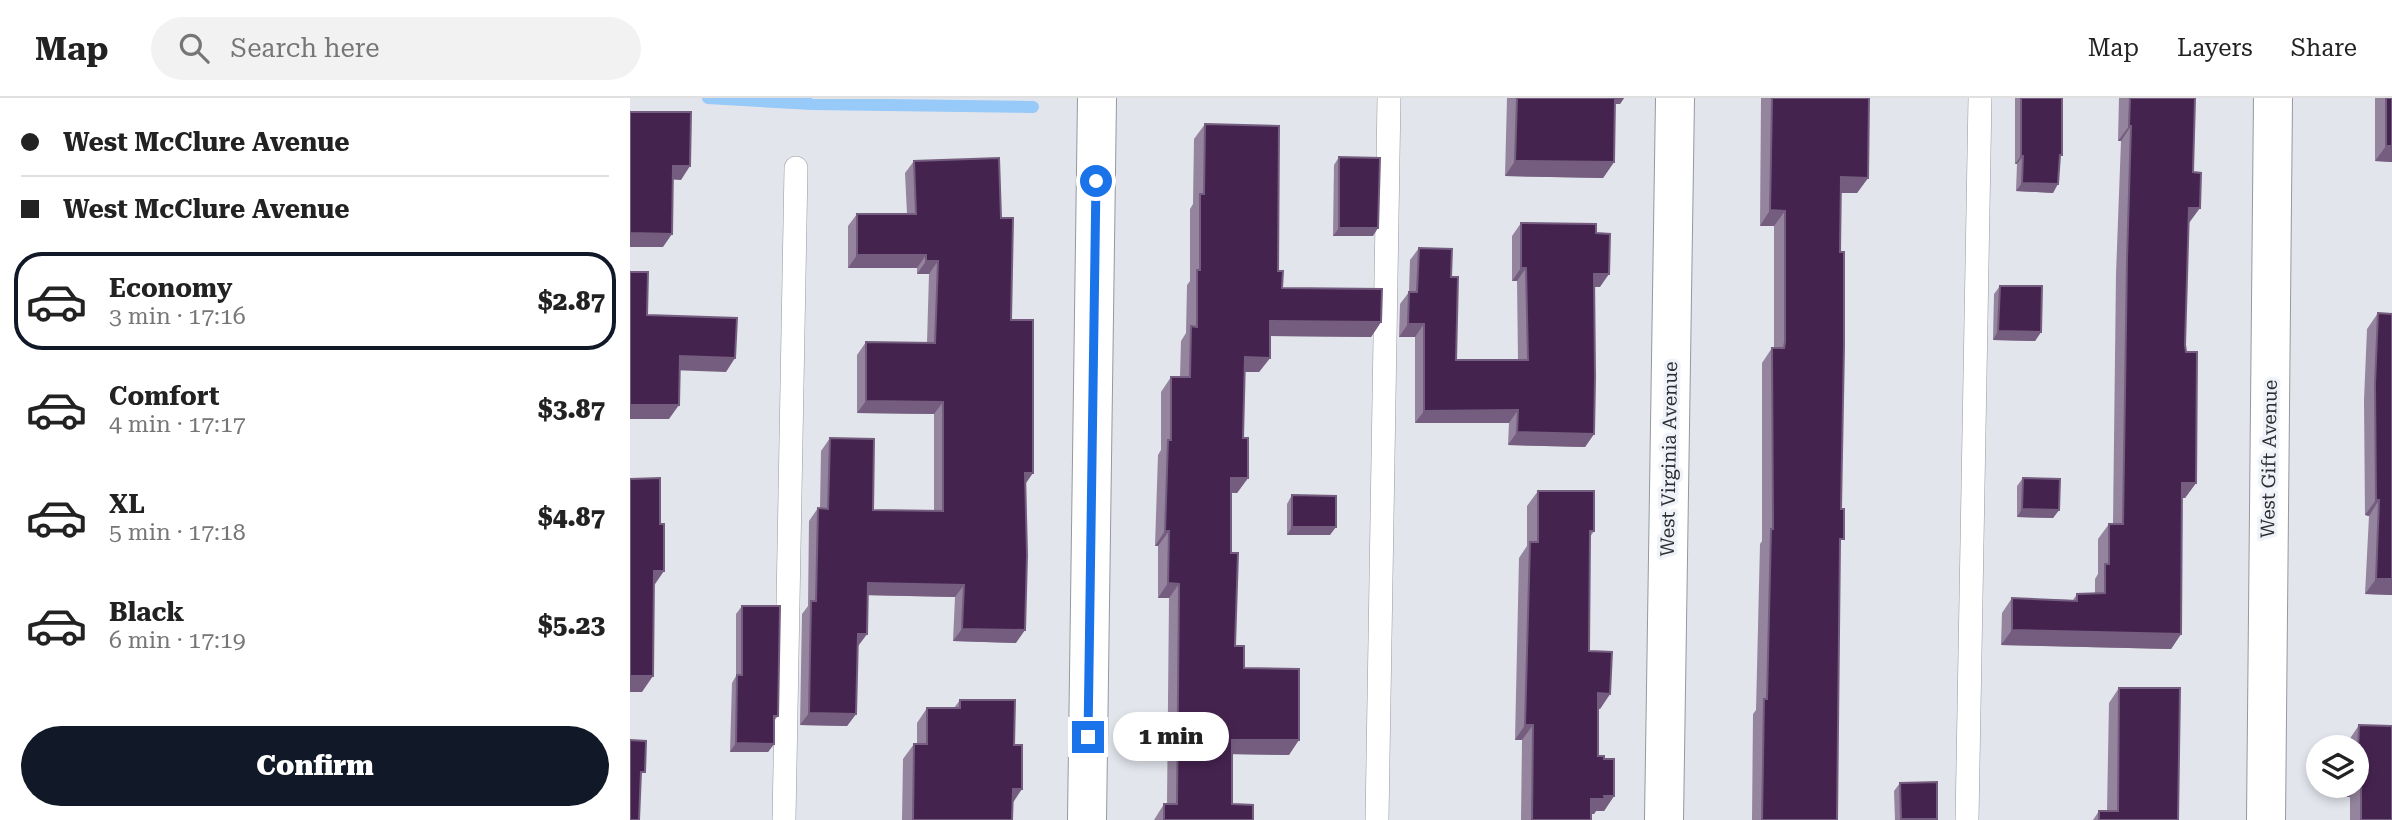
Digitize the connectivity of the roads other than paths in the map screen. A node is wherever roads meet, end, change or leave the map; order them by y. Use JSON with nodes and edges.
{"nodes":[{"id":1,"x":1097,"y":98,"type":"edge"},
{"id":2,"x":1390,"y":98,"type":"edge"},
{"id":3,"x":1675,"y":98,"type":"edge"},
{"id":4,"x":1980,"y":98,"type":"edge"},
{"id":5,"x":2273,"y":98,"type":"edge"},
{"id":6,"x":796,"y":168,"type":"dead end"},
{"id":7,"x":784,"y":820,"type":"edge"},
{"id":8,"x":1087,"y":820,"type":"edge"},
{"id":9,"x":1377,"y":820,"type":"edge"},
{"id":10,"x":1664,"y":820,"type":"edge"},
{"id":11,"x":1967,"y":820,"type":"edge"},
{"id":12,"x":2266,"y":820,"type":"edge"}],
"edges":[{"from":1,"to":8,"type":"street"},
{"from":2,"to":9,"type":"lane"},
{"from":3,"to":10,"type":"street","name":"West Virginia Avenue"},
{"from":4,"to":11,"type":"lane"},
{"from":5,"to":12,"type":"street","name":"West Gift Avenue"},
{"from":6,"to":7,"type":"lane"}]}
